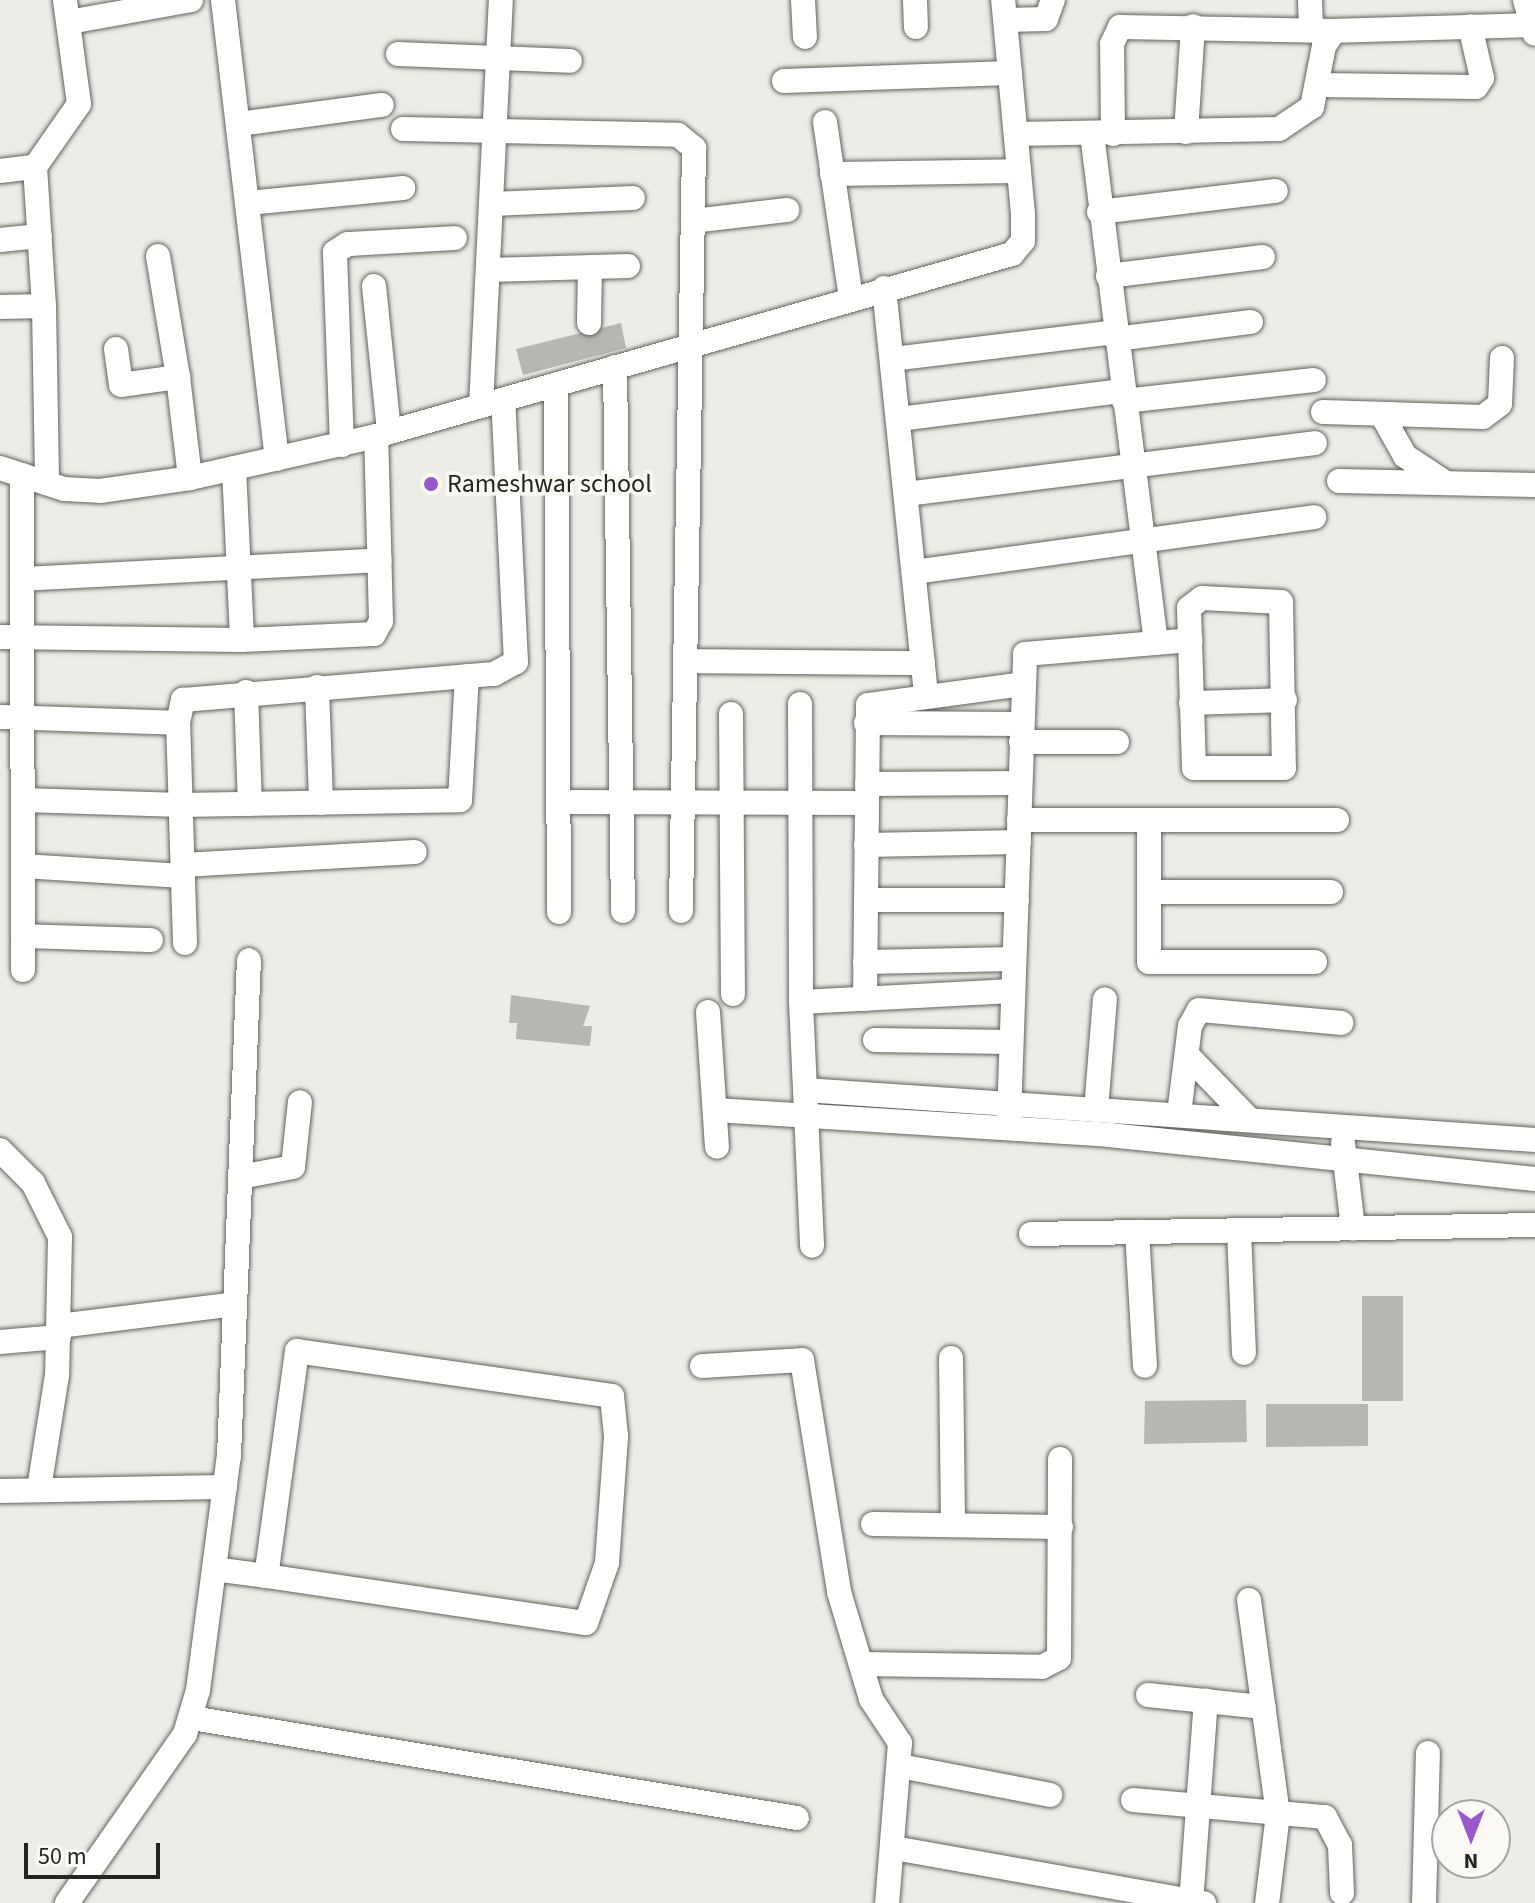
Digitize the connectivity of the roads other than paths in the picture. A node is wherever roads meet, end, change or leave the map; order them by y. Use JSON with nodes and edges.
{"nodes":[{"id":1,"x":191,"y":0,"type":"edge"},
{"id":2,"x":223,"y":0,"type":"edge"},
{"id":3,"x":501,"y":0,"type":"edge"},
{"id":4,"x":803,"y":0,"type":"edge"},
{"id":5,"x":915,"y":0,"type":"edge"},
{"id":6,"x":1053,"y":0,"type":"edge"},
{"id":7,"x":1310,"y":0,"type":"edge"},
{"id":8,"x":1525,"y":0,"type":"edge"},
{"id":9,"x":1005,"y":10,"type":"edge"},
{"id":10,"x":67,"y":11,"type":"edge"},
{"id":11,"x":1193,"y":26,"type":"junction"},
{"id":12,"x":1470,"y":26,"type":"junction"},
{"id":13,"x":916,"y":27,"type":"dead end"},
{"id":14,"x":1533,"y":29,"type":"edge"},
{"id":15,"x":1322,"y":31,"type":"junction"},
{"id":16,"x":805,"y":37,"type":"dead end"},
{"id":17,"x":398,"y":54,"type":"dead end"},
{"id":18,"x":499,"y":58,"type":"junction"},
{"id":19,"x":570,"y":61,"type":"dead end"},
{"id":20,"x":1010,"y":73,"type":"junction"},
{"id":21,"x":784,"y":81,"type":"dead end"},
{"id":22,"x":1317,"y":85,"type":"junction"},
{"id":23,"x":382,"y":105,"type":"dead end"},
{"id":24,"x":825,"y":122,"type":"dead end"},
{"id":25,"x":239,"y":124,"type":"junction"},
{"id":26,"x":403,"y":129,"type":"dead end"},
{"id":27,"x":497,"y":131,"type":"junction"},
{"id":28,"x":1186,"y":132,"type":"junction"},
{"id":29,"x":1016,"y":134,"type":"junction"},
{"id":30,"x":1102,"y":134,"type":"junction"},
{"id":31,"x":35,"y":167,"type":"junction"},
{"id":32,"x":0,"y":171,"type":"edge"},
{"id":33,"x":1019,"y":171,"type":"junction"},
{"id":34,"x":832,"y":174,"type":"junction"},
{"id":35,"x":403,"y":188,"type":"dead end"},
{"id":36,"x":1276,"y":191,"type":"dead end"},
{"id":37,"x":633,"y":198,"type":"dead end"},
{"id":38,"x":248,"y":203,"type":"junction"},
{"id":39,"x":492,"y":204,"type":"junction"},
{"id":40,"x":787,"y":210,"type":"dead end"},
{"id":41,"x":1099,"y":212,"type":"junction"},
{"id":42,"x":693,"y":221,"type":"junction"},
{"id":43,"x":40,"y":236,"type":"junction"},
{"id":44,"x":455,"y":238,"type":"dead end"},
{"id":45,"x":0,"y":240,"type":"edge"},
{"id":46,"x":158,"y":256,"type":"dead end"},
{"id":47,"x":1263,"y":257,"type":"dead end"},
{"id":48,"x":628,"y":266,"type":"dead end"},
{"id":49,"x":590,"y":267,"type":"junction"},
{"id":50,"x":489,"y":270,"type":"junction"},
{"id":51,"x":1108,"y":276,"type":"junction"},
{"id":52,"x":374,"y":286,"type":"dead end"},
{"id":53,"x":884,"y":288,"type":"junction"},
{"id":54,"x":851,"y":298,"type":"junction"},
{"id":55,"x":44,"y":306,"type":"junction"},
{"id":56,"x":0,"y":307,"type":"edge"},
{"id":57,"x":1251,"y":322,"type":"dead end"},
{"id":58,"x":589,"y":323,"type":"dead end"},
{"id":59,"x":1115,"y":335,"type":"junction"},
{"id":60,"x":693,"y":344,"type":"junction"},
{"id":61,"x":116,"y":349,"type":"dead end"},
{"id":62,"x":1502,"y":358,"type":"dead end"},
{"id":63,"x":893,"y":359,"type":"junction"},
{"id":64,"x":615,"y":367,"type":"junction"},
{"id":65,"x":178,"y":377,"type":"junction"},
{"id":66,"x":1314,"y":380,"type":"dead end"},
{"id":67,"x":556,"y":386,"type":"junction"},
{"id":68,"x":1123,"y":396,"type":"junction"},
{"id":69,"x":492,"y":403,"type":"junction"},
{"id":70,"x":1323,"y":412,"type":"dead end"},
{"id":71,"x":1382,"y":415,"type":"junction"},
{"id":72,"x":899,"y":419,"type":"junction"},
{"id":73,"x":383,"y":434,"type":"junction"},
{"id":74,"x":1315,"y":443,"type":"dead end"},
{"id":75,"x":342,"y":445,"type":"junction"},
{"id":76,"x":277,"y":459,"type":"junction"},
{"id":77,"x":1132,"y":466,"type":"junction"},
{"id":78,"x":234,"y":468,"type":"junction"},
{"id":79,"x":11,"y":471,"type":"edge"},
{"id":80,"x":190,"y":478,"type":"junction"},
{"id":81,"x":1339,"y":481,"type":"dead end"},
{"id":82,"x":47,"y":483,"type":"junction"},
{"id":83,"x":1449,"y":483,"type":"junction"},
{"id":84,"x":1535,"y":485,"type":"edge"},
{"id":85,"x":906,"y":494,"type":"junction"},
{"id":86,"x":1314,"y":517,"type":"dead end"},
{"id":87,"x":1142,"y":540,"type":"junction"},
{"id":88,"x":379,"y":560,"type":"junction"},
{"id":89,"x":239,"y":568,"type":"junction"},
{"id":90,"x":914,"y":572,"type":"junction"},
{"id":91,"x":22,"y":579,"type":"junction"},
{"id":92,"x":11,"y":637,"type":"edge"},
{"id":93,"x":242,"y":640,"type":"junction"},
{"id":94,"x":1190,"y":640,"type":"junction"},
{"id":95,"x":1156,"y":643,"type":"junction"},
{"id":96,"x":686,"y":661,"type":"junction"},
{"id":97,"x":923,"y":663,"type":"junction"},
{"id":98,"x":467,"y":676,"type":"junction"},
{"id":99,"x":1024,"y":684,"type":"junction"},
{"id":100,"x":317,"y":687,"type":"junction"},
{"id":101,"x":246,"y":692,"type":"junction"},
{"id":102,"x":926,"y":692,"type":"junction"},
{"id":103,"x":1285,"y":700,"type":"junction"},
{"id":104,"x":1191,"y":703,"type":"junction"},
{"id":105,"x":800,"y":704,"type":"dead end"},
{"id":106,"x":731,"y":714,"type":"dead end"},
{"id":107,"x":11,"y":718,"type":"edge"},
{"id":108,"x":178,"y":723,"type":"junction"},
{"id":109,"x":866,"y":723,"type":"junction"},
{"id":110,"x":1021,"y":733,"type":"junction"},
{"id":111,"x":1117,"y":742,"type":"dead end"},
{"id":112,"x":1020,"y":783,"type":"junction"},
{"id":113,"x":867,"y":793,"type":"junction"},
{"id":114,"x":23,"y":800,"type":"junction"},
{"id":115,"x":558,"y":802,"type":"junction"},
{"id":116,"x":621,"y":802,"type":"junction"},
{"id":117,"x":683,"y":802,"type":"junction"},
{"id":118,"x":734,"y":802,"type":"junction"},
{"id":119,"x":798,"y":802,"type":"junction"},
{"id":120,"x":321,"y":803,"type":"junction"},
{"id":121,"x":250,"y":804,"type":"junction"},
{"id":122,"x":181,"y":805,"type":"junction"},
{"id":123,"x":1149,"y":820,"type":"junction"},
{"id":124,"x":1337,"y":820,"type":"dead end"},
{"id":125,"x":1019,"y":831,"type":"junction"},
{"id":126,"x":866,"y":845,"type":"junction"},
{"id":127,"x":415,"y":852,"type":"dead end"},
{"id":128,"x":23,"y":866,"type":"junction"},
{"id":129,"x":183,"y":870,"type":"junction"},
{"id":130,"x":1151,"y":892,"type":"junction"},
{"id":131,"x":1331,"y":892,"type":"dead end"},
{"id":132,"x":866,"y":900,"type":"junction"},
{"id":133,"x":1017,"y":900,"type":"junction"},
{"id":134,"x":11,"y":903,"type":"edge"},
{"id":135,"x":623,"y":911,"type":"dead end"},
{"id":136,"x":681,"y":911,"type":"dead end"},
{"id":137,"x":559,"y":912,"type":"dead end"},
{"id":138,"x":23,"y":936,"type":"junction"},
{"id":139,"x":151,"y":940,"type":"dead end"},
{"id":140,"x":185,"y":943,"type":"dead end"},
{"id":141,"x":1014,"y":959,"type":"junction"},
{"id":142,"x":249,"y":960,"type":"dead end"},
{"id":143,"x":865,"y":962,"type":"junction"},
{"id":144,"x":1315,"y":962,"type":"dead end"},
{"id":145,"x":23,"y":970,"type":"dead end"},
{"id":146,"x":1013,"y":991,"type":"junction"},
{"id":147,"x":733,"y":994,"type":"dead end"},
{"id":148,"x":865,"y":999,"type":"junction"},
{"id":149,"x":1105,"y":999,"type":"dead end"},
{"id":150,"x":801,"y":1002,"type":"junction"},
{"id":151,"x":708,"y":1012,"type":"dead end"},
{"id":152,"x":1341,"y":1023,"type":"dead end"},
{"id":153,"x":875,"y":1040,"type":"dead end"},
{"id":154,"x":1011,"y":1042,"type":"junction"},
{"id":155,"x":1187,"y":1055,"type":"junction"},
{"id":156,"x":806,"y":1101,"type":"junction"},
{"id":157,"x":300,"y":1102,"type":"dead end"},
{"id":158,"x":1009,"y":1103,"type":"junction"},
{"id":159,"x":715,"y":1110,"type":"junction"},
{"id":160,"x":1096,"y":1110,"type":"junction"},
{"id":161,"x":1179,"y":1114,"type":"junction"},
{"id":162,"x":1249,"y":1119,"type":"junction"},
{"id":163,"x":1340,"y":1126,"type":"junction"},
{"id":164,"x":1008,"y":1127,"type":"junction"},
{"id":165,"x":1535,"y":1140,"type":"edge"},
{"id":166,"x":717,"y":1147,"type":"dead end"},
{"id":167,"x":0,"y":1150,"type":"edge"},
{"id":168,"x":1345,"y":1156,"type":"junction"},
{"id":169,"x":240,"y":1177,"type":"junction"},
{"id":170,"x":1535,"y":1179,"type":"edge"},
{"id":171,"x":1535,"y":1225,"type":"edge"},
{"id":172,"x":1353,"y":1228,"type":"junction"},
{"id":173,"x":1239,"y":1230,"type":"junction"},
{"id":174,"x":1137,"y":1232,"type":"junction"},
{"id":175,"x":1031,"y":1234,"type":"dead end"},
{"id":176,"x":812,"y":1246,"type":"dead end"},
{"id":177,"x":235,"y":1304,"type":"junction"},
{"id":178,"x":59,"y":1331,"type":"junction"},
{"id":179,"x":0,"y":1342,"type":"edge"},
{"id":180,"x":1244,"y":1353,"type":"dead end"},
{"id":181,"x":951,"y":1358,"type":"dead end"},
{"id":182,"x":702,"y":1366,"type":"dead end"},
{"id":183,"x":1145,"y":1366,"type":"dead end"},
{"id":184,"x":1060,"y":1459,"type":"dead end"},
{"id":185,"x":225,"y":1487,"type":"junction"},
{"id":186,"x":39,"y":1489,"type":"junction"},
{"id":187,"x":0,"y":1491,"type":"edge"},
{"id":188,"x":873,"y":1524,"type":"dead end"},
{"id":189,"x":953,"y":1525,"type":"junction"},
{"id":190,"x":1061,"y":1527,"type":"junction"},
{"id":191,"x":214,"y":1569,"type":"junction"},
{"id":192,"x":266,"y":1576,"type":"junction"},
{"id":193,"x":1249,"y":1600,"type":"dead end"},
{"id":194,"x":861,"y":1664,"type":"junction"},
{"id":195,"x":1148,"y":1695,"type":"dead end"},
{"id":196,"x":1206,"y":1701,"type":"junction"},
{"id":197,"x":1263,"y":1707,"type":"junction"},
{"id":198,"x":192,"y":1718,"type":"junction"},
{"id":199,"x":1428,"y":1753,"type":"dead end"},
{"id":200,"x":900,"y":1766,"type":"junction"},
{"id":201,"x":1050,"y":1795,"type":"dead end"},
{"id":202,"x":1133,"y":1800,"type":"dead end"},
{"id":203,"x":1201,"y":1807,"type":"junction"},
{"id":204,"x":1278,"y":1814,"type":"junction"},
{"id":205,"x":797,"y":1818,"type":"dead end"},
{"id":206,"x":894,"y":1848,"type":"junction"},
{"id":207,"x":1342,"y":1893,"type":"dead end"},
{"id":208,"x":1120,"y":1896,"type":"edge"},
{"id":209,"x":1195,"y":1902,"type":"edge"},
{"id":210,"x":67,"y":1903,"type":"edge"},
{"id":211,"x":887,"y":1903,"type":"edge"},
{"id":212,"x":1267,"y":1903,"type":"edge"},
{"id":213,"x":1424,"y":1903,"type":"edge"}],
"edges":[{"from":1,"to":10,"type":"street"},
{"from":2,"to":25,"type":"street"},
{"from":3,"to":18,"type":"street"},
{"from":4,"to":16,"type":"street"},
{"from":5,"to":13,"type":"street"},
{"from":6,"to":9,"type":"street"},
{"from":7,"to":15,"type":"street"},
{"from":8,"to":14,"type":"street"},
{"from":9,"to":20,"type":"street"},
{"from":10,"to":31,"type":"street"},
{"from":11,"to":15,"type":"street"},
{"from":11,"to":28,"type":"street"},
{"from":11,"to":30,"type":"street"},
{"from":12,"to":14,"type":"street"},
{"from":12,"to":15,"type":"street"},
{"from":12,"to":22,"type":"street"},
{"from":15,"to":22,"type":"street"},
{"from":17,"to":18,"type":"street"},
{"from":18,"to":19,"type":"street"},
{"from":18,"to":27,"type":"street"},
{"from":20,"to":21,"type":"street"},
{"from":20,"to":29,"type":"street"},
{"from":22,"to":28,"type":"street"},
{"from":23,"to":25,"type":"street"},
{"from":24,"to":34,"type":"street"},
{"from":25,"to":38,"type":"street"},
{"from":26,"to":27,"type":"street"},
{"from":27,"to":39,"type":"street"},
{"from":27,"to":42,"type":"street"},
{"from":28,"to":30,"type":"street"},
{"from":29,"to":30,"type":"street"},
{"from":29,"to":33,"type":"street"},
{"from":30,"to":41,"type":"street"},
{"from":31,"to":32,"type":"street"},
{"from":31,"to":43,"type":"street"},
{"from":33,"to":34,"type":"street"},
{"from":33,"to":53,"type":"street"},
{"from":34,"to":54,"type":"street"},
{"from":35,"to":38,"type":"street"},
{"from":36,"to":41,"type":"street"},
{"from":37,"to":39,"type":"street"},
{"from":38,"to":76,"type":"street"},
{"from":39,"to":50,"type":"street"},
{"from":40,"to":42,"type":"street"},
{"from":41,"to":51,"type":"street"},
{"from":42,"to":60,"type":"street"},
{"from":43,"to":45,"type":"street"},
{"from":43,"to":55,"type":"street"},
{"from":44,"to":75,"type":"street"},
{"from":46,"to":65,"type":"street"},
{"from":47,"to":51,"type":"street"},
{"from":48,"to":49,"type":"street"},
{"from":49,"to":50,"type":"street"},
{"from":49,"to":58,"type":"street"},
{"from":50,"to":69,"type":"street"},
{"from":51,"to":59,"type":"street"},
{"from":52,"to":73,"type":"street"},
{"from":53,"to":54,"type":"street"},
{"from":53,"to":63,"type":"street"},
{"from":54,"to":60,"type":"street"},
{"from":55,"to":56,"type":"street"},
{"from":55,"to":82,"type":"street"},
{"from":57,"to":59,"type":"street"},
{"from":59,"to":63,"type":"street"},
{"from":59,"to":68,"type":"street"},
{"from":60,"to":64,"type":"street"},
{"from":60,"to":96,"type":"street"},
{"from":61,"to":65,"type":"street"},
{"from":62,"to":71,"type":"street"},
{"from":63,"to":72,"type":"street"},
{"from":64,"to":67,"type":"street"},
{"from":64,"to":116,"type":"street"},
{"from":65,"to":80,"type":"street"},
{"from":66,"to":68,"type":"street"},
{"from":67,"to":69,"type":"street"},
{"from":67,"to":115,"type":"street"},
{"from":68,"to":72,"type":"street"},
{"from":68,"to":77,"type":"street"},
{"from":69,"to":73,"type":"street"},
{"from":69,"to":98,"type":"street"},
{"from":70,"to":71,"type":"street"},
{"from":71,"to":83,"type":"street"},
{"from":72,"to":85,"type":"street"},
{"from":73,"to":75,"type":"street"},
{"from":73,"to":88,"type":"street"},
{"from":74,"to":77,"type":"street"},
{"from":75,"to":76,"type":"street"},
{"from":76,"to":78,"type":"street"},
{"from":77,"to":85,"type":"street"},
{"from":77,"to":87,"type":"street"},
{"from":78,"to":80,"type":"street"},
{"from":78,"to":89,"type":"street"},
{"from":79,"to":82,"type":"street"},
{"from":79,"to":91,"type":"street"},
{"from":80,"to":82,"type":"street"},
{"from":81,"to":83,"type":"street"},
{"from":83,"to":84,"type":"street"},
{"from":85,"to":90,"type":"street"},
{"from":86,"to":87,"type":"street"},
{"from":87,"to":90,"type":"street"},
{"from":87,"to":95,"type":"street"},
{"from":88,"to":89,"type":"street"},
{"from":88,"to":93,"type":"street"},
{"from":89,"to":91,"type":"street"},
{"from":89,"to":93,"type":"street"},
{"from":90,"to":97,"type":"street"},
{"from":91,"to":92,"type":"street"},
{"from":92,"to":93,"type":"street"},
{"from":92,"to":107,"type":"street"},
{"from":94,"to":95,"type":"street"},
{"from":94,"to":103,"type":"street"},
{"from":94,"to":104,"type":"street"},
{"from":95,"to":99,"type":"street"},
{"from":96,"to":97,"type":"street"},
{"from":96,"to":117,"type":"street"},
{"from":97,"to":102,"type":"street"},
{"from":98,"to":100,"type":"street"},
{"from":98,"to":120,"type":"street"},
{"from":99,"to":102,"type":"street"},
{"from":99,"to":110,"type":"street"},
{"from":100,"to":101,"type":"street"},
{"from":100,"to":120,"type":"street"},
{"from":101,"to":108,"type":"street"},
{"from":101,"to":121,"type":"street"},
{"from":102,"to":109,"type":"street"},
{"from":103,"to":104,"type":"street"},
{"from":103,"to":104,"type":"street"},
{"from":105,"to":119,"type":"street"},
{"from":106,"to":118,"type":"street"},
{"from":107,"to":108,"type":"street"},
{"from":107,"to":114,"type":"street"},
{"from":108,"to":122,"type":"street"},
{"from":109,"to":110,"type":"street"},
{"from":109,"to":113,"type":"street"},
{"from":110,"to":111,"type":"street"},
{"from":110,"to":112,"type":"street"},
{"from":112,"to":113,"type":"street"},
{"from":112,"to":125,"type":"street"},
{"from":113,"to":119,"type":"street"},
{"from":113,"to":126,"type":"street"},
{"from":114,"to":122,"type":"street"},
{"from":114,"to":128,"type":"street"},
{"from":115,"to":116,"type":"street"},
{"from":115,"to":137,"type":"street"},
{"from":116,"to":117,"type":"street"},
{"from":116,"to":135,"type":"street"},
{"from":117,"to":118,"type":"street"},
{"from":117,"to":136,"type":"street"},
{"from":118,"to":119,"type":"street"},
{"from":118,"to":147,"type":"street"},
{"from":119,"to":150,"type":"street"},
{"from":120,"to":121,"type":"street"},
{"from":121,"to":122,"type":"street"},
{"from":122,"to":129,"type":"street"},
{"from":123,"to":124,"type":"street"},
{"from":123,"to":125,"type":"street"},
{"from":123,"to":130,"type":"street"},
{"from":125,"to":126,"type":"street"},
{"from":125,"to":133,"type":"street"},
{"from":126,"to":132,"type":"street"},
{"from":127,"to":129,"type":"street"},
{"from":128,"to":129,"type":"street"},
{"from":128,"to":134,"type":"street"},
{"from":129,"to":140,"type":"street"},
{"from":130,"to":131,"type":"street"},
{"from":130,"to":144,"type":"street"},
{"from":132,"to":133,"type":"street"},
{"from":132,"to":143,"type":"street"},
{"from":133,"to":141,"type":"street"},
{"from":134,"to":138,"type":"street"},
{"from":138,"to":139,"type":"street"},
{"from":138,"to":145,"type":"street"},
{"from":141,"to":143,"type":"street"},
{"from":141,"to":146,"type":"street"},
{"from":142,"to":169,"type":"street"},
{"from":143,"to":148,"type":"street"},
{"from":146,"to":148,"type":"street"},
{"from":146,"to":154,"type":"street"},
{"from":148,"to":150,"type":"street"},
{"from":149,"to":160,"type":"street"},
{"from":150,"to":156,"type":"street"},
{"from":151,"to":159,"type":"street"},
{"from":152,"to":155,"type":"street"},
{"from":153,"to":154,"type":"street"},
{"from":154,"to":158,"type":"street"},
{"from":155,"to":161,"type":"street"},
{"from":155,"to":162,"type":"street"},
{"from":156,"to":158,"type":"street"},
{"from":156,"to":159,"type":"street"},
{"from":156,"to":164,"type":"street"},
{"from":156,"to":176,"type":"street"},
{"from":157,"to":169,"type":"street"},
{"from":158,"to":160,"type":"street"},
{"from":158,"to":164,"type":"street"},
{"from":159,"to":166,"type":"street"},
{"from":160,"to":161,"type":"street"},
{"from":161,"to":162,"type":"street"},
{"from":162,"to":163,"type":"street"},
{"from":163,"to":165,"type":"street"},
{"from":163,"to":168,"type":"street"},
{"from":164,"to":168,"type":"street"},
{"from":167,"to":178,"type":"street"},
{"from":168,"to":170,"type":"street"},
{"from":168,"to":172,"type":"street"},
{"from":169,"to":177,"type":"street"},
{"from":171,"to":172,"type":"street"},
{"from":172,"to":173,"type":"street"},
{"from":173,"to":174,"type":"street"},
{"from":173,"to":180,"type":"street"},
{"from":174,"to":175,"type":"street"},
{"from":174,"to":183,"type":"street"},
{"from":177,"to":178,"type":"street"},
{"from":177,"to":185,"type":"street"},
{"from":178,"to":179,"type":"street"},
{"from":178,"to":186,"type":"street"},
{"from":181,"to":189,"type":"street"},
{"from":182,"to":194,"type":"street"},
{"from":184,"to":190,"type":"street"},
{"from":185,"to":186,"type":"street"},
{"from":185,"to":191,"type":"street"},
{"from":186,"to":187,"type":"street"},
{"from":188,"to":189,"type":"street"},
{"from":189,"to":190,"type":"street"},
{"from":190,"to":194,"type":"street"},
{"from":191,"to":192,"type":"street"},
{"from":191,"to":198,"type":"street"},
{"from":192,"to":192,"type":"street"},
{"from":193,"to":197,"type":"street"},
{"from":194,"to":200,"type":"street"},
{"from":195,"to":196,"type":"street"},
{"from":196,"to":197,"type":"street"},
{"from":196,"to":203,"type":"street"},
{"from":197,"to":204,"type":"street"},
{"from":198,"to":205,"type":"street"},
{"from":198,"to":210,"type":"street"},
{"from":199,"to":213,"type":"street"},
{"from":200,"to":201,"type":"street"},
{"from":200,"to":206,"type":"street"},
{"from":202,"to":203,"type":"street"},
{"from":203,"to":204,"type":"street"},
{"from":203,"to":209,"type":"street"},
{"from":204,"to":207,"type":"street"},
{"from":204,"to":212,"type":"street"},
{"from":206,"to":208,"type":"street"},
{"from":206,"to":211,"type":"street"},
{"from":208,"to":209,"type":"street"}]}
